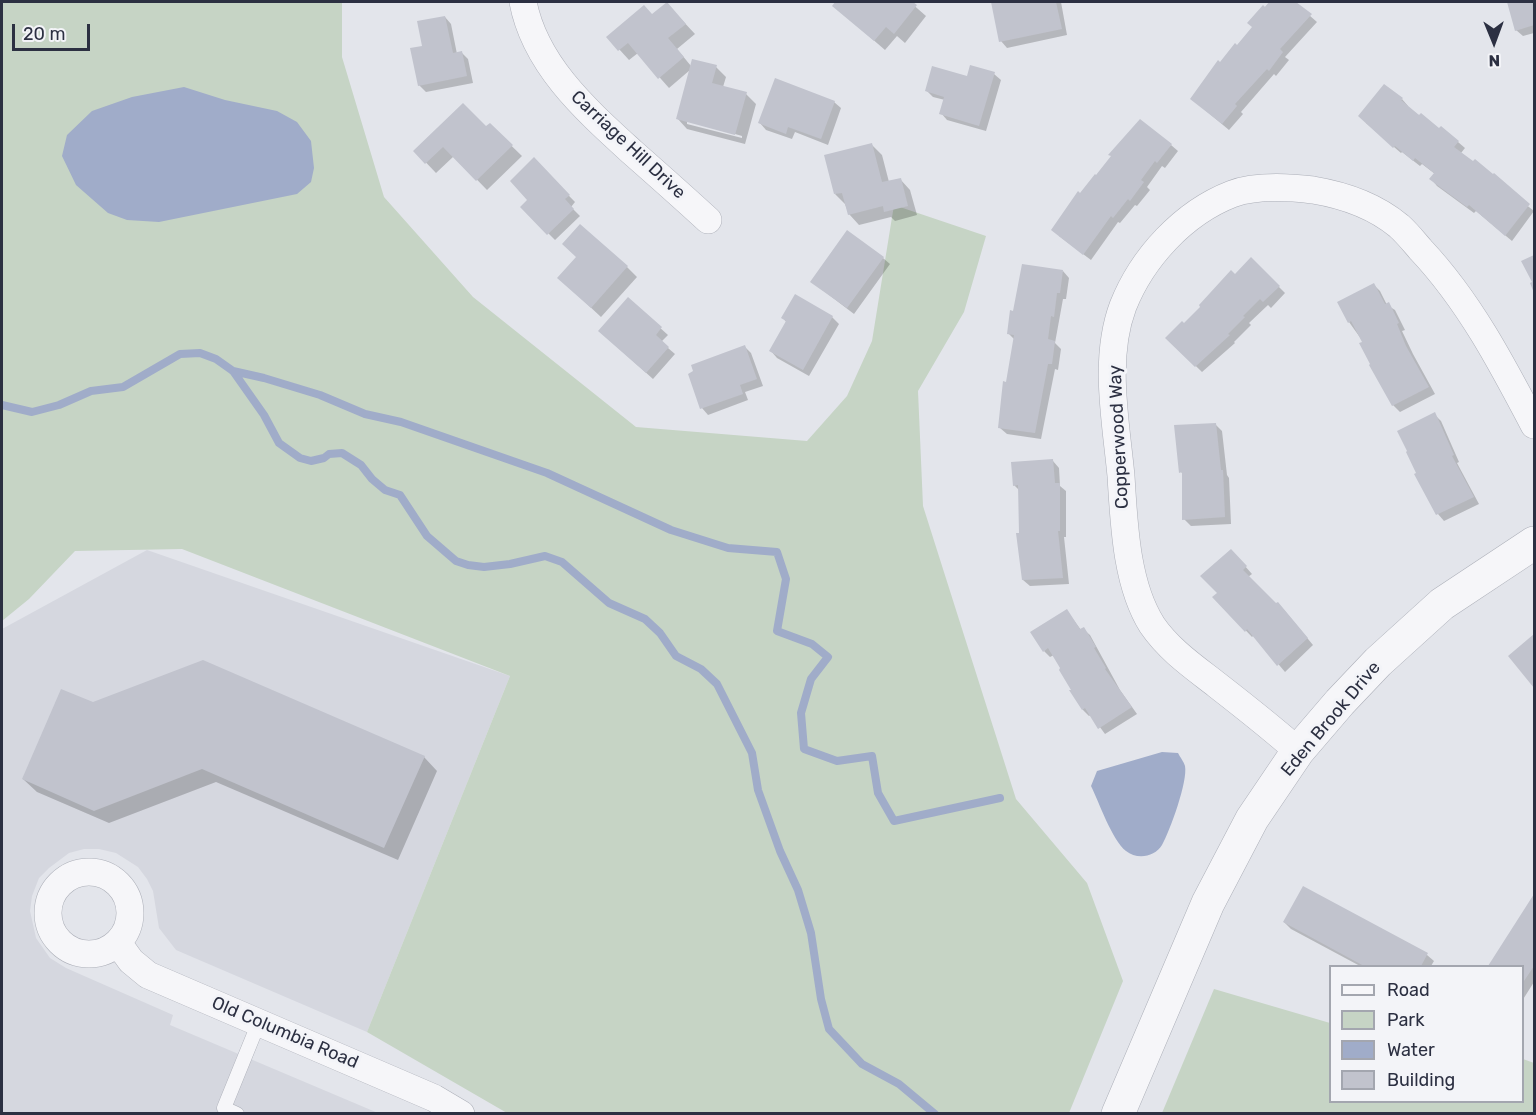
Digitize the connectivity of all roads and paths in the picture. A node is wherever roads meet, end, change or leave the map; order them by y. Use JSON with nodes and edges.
{"nodes":[{"id":1,"x":523,"y":2,"type":"edge"},
{"id":2,"x":708,"y":220,"type":"dead end"},
{"id":3,"x":1534,"y":425,"type":"edge"},
{"id":4,"x":1534,"y":543,"type":"edge"},
{"id":5,"x":1298,"y":751,"type":"junction"},
{"id":6,"x":118,"y":943,"type":"dead end"},
{"id":7,"x":259,"y":1022,"type":"junction"},
{"id":8,"x":237,"y":1113,"type":"edge"},
{"id":9,"x":461,"y":1113,"type":"edge"},
{"id":10,"x":1118,"y":1113,"type":"edge"}],
"edges":[{"from":1,"to":2,"type":"street","name":"Carriage Hill Drive"},
{"from":3,"to":5,"type":"street","name":"Copperwood Way"},
{"from":4,"to":5,"type":"street","name":"Eden Brook Drive"},
{"from":5,"to":10,"type":"street","name":"Eden Brook Drive"},
{"from":6,"to":7,"type":"street","name":"Old Columbia Road"},
{"from":7,"to":8,"type":"lane"},
{"from":7,"to":9,"type":"street","name":"Old Columbia Road"}]}
